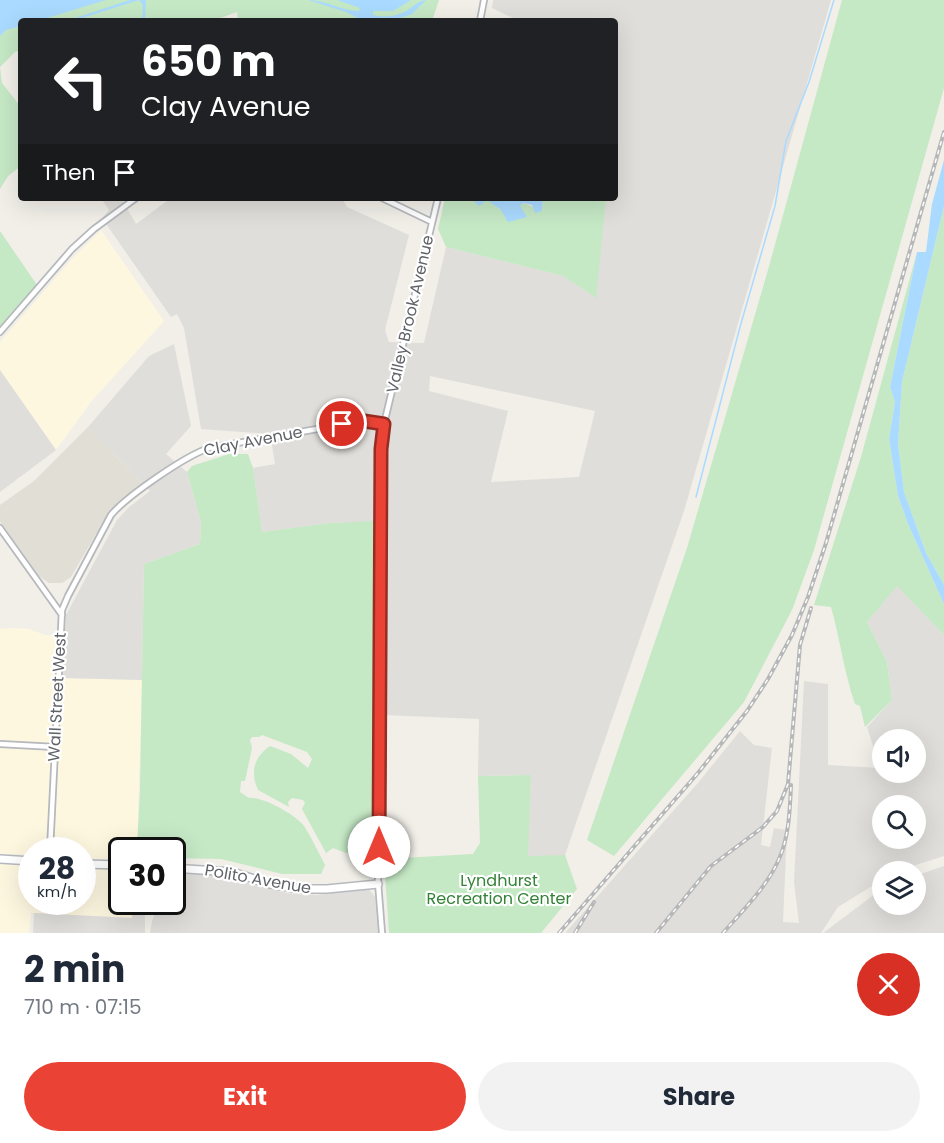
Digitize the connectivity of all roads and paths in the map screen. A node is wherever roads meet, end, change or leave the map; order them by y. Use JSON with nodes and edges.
{"nodes":[{"id":1,"x":484,"y":0,"type":"edge"},
{"id":2,"x":481,"y":18,"type":"edge"},
{"id":3,"x":132,"y":201,"type":"edge"},
{"id":4,"x":388,"y":201,"type":"edge"},
{"id":5,"x":437,"y":201,"type":"edge"},
{"id":6,"x":432,"y":222,"type":"junction"},
{"id":7,"x":0,"y":332,"type":"edge"},
{"id":8,"x":384,"y":424,"type":"junction"},
{"id":9,"x":0,"y":528,"type":"edge"},
{"id":10,"x":62,"y":615,"type":"junction"},
{"id":11,"x":0,"y":744,"type":"edge"},
{"id":12,"x":54,"y":747,"type":"junction"},
{"id":13,"x":51,"y":837,"type":"edge"},
{"id":14,"x":0,"y":860,"type":"edge"},
{"id":15,"x":18,"y":861,"type":"edge"},
{"id":16,"x":186,"y":869,"type":"edge"},
{"id":17,"x":378,"y":884,"type":"junction"},
{"id":18,"x":382,"y":933,"type":"edge"}],
"edges":[{"from":1,"to":2,"type":"street"},
{"from":3,"to":7,"type":"street"},
{"from":4,"to":6,"type":"street"},
{"from":5,"to":6,"type":"street","name":"Valley Brook Avenue"},
{"from":6,"to":8,"type":"street","name":"Valley Brook Avenue"},
{"from":8,"to":10,"type":"street","name":"Clay Avenue"},
{"from":8,"to":17,"type":"street","name":"Valley Brook Avenue"},
{"from":9,"to":10,"type":"street","name":"Wall Street West"},
{"from":10,"to":12,"type":"street","name":"Wall Street West"},
{"from":11,"to":12,"type":"street"},
{"from":12,"to":13,"type":"street","name":"Wall Street West"},
{"from":14,"to":15,"type":"street"},
{"from":16,"to":17,"type":"street","name":"Polito Avenue"},
{"from":17,"to":18,"type":"street","name":"Valley Brook Avenue"}]}
